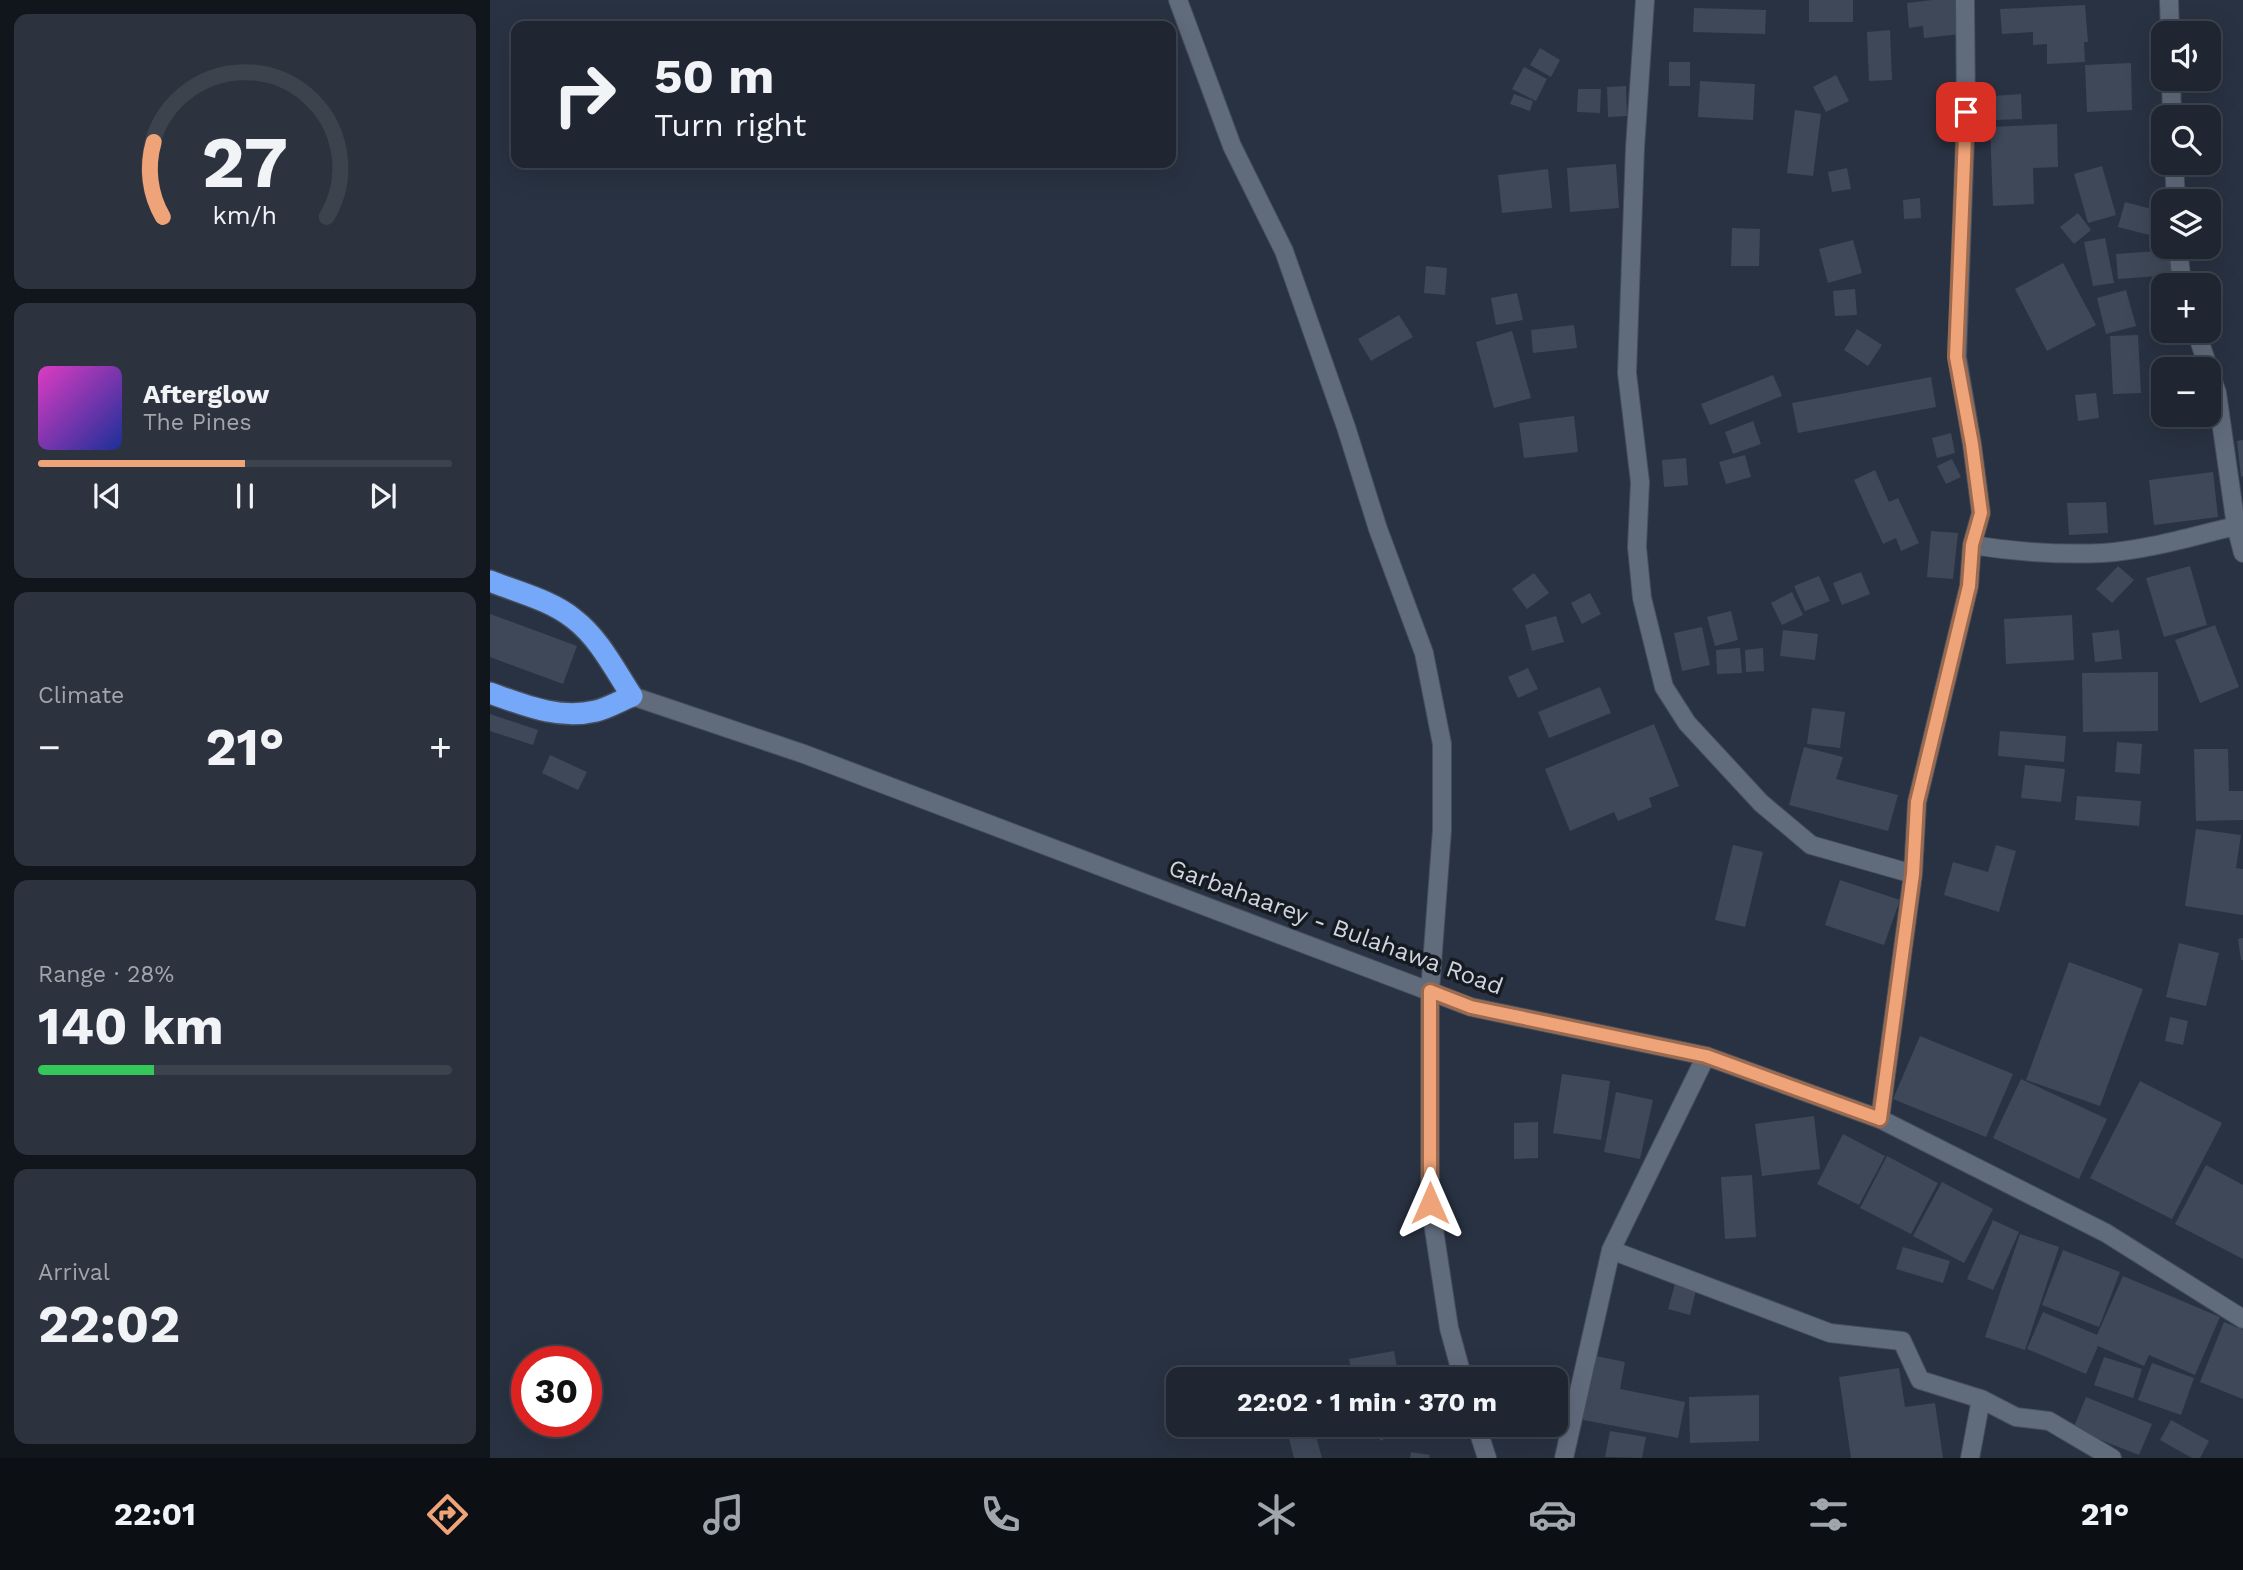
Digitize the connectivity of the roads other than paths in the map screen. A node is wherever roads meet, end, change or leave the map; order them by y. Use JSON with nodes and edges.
{"nodes":[{"id":1,"x":1178,"y":0,"type":"edge"},
{"id":2,"x":1645,"y":0,"type":"edge"},
{"id":3,"x":1965,"y":0,"type":"edge"},
{"id":4,"x":2169,"y":0,"type":"edge"},
{"id":5,"x":2170,"y":21,"type":"edge"},
{"id":6,"x":2200,"y":343,"type":"edge"},
{"id":7,"x":2236,"y":526,"type":"junction"},
{"id":8,"x":1972,"y":545,"type":"junction"},
{"id":9,"x":2243,"y":553,"type":"edge"},
{"id":10,"x":490,"y":581,"type":"edge"},
{"id":11,"x":490,"y":693,"type":"edge"},
{"id":12,"x":632,"y":696,"type":"junction"},
{"id":13,"x":1913,"y":874,"type":"junction"},
{"id":14,"x":1430,"y":991,"type":"junction"},
{"id":15,"x":1706,"y":1056,"type":"junction"},
{"id":16,"x":1880,"y":1119,"type":"junction"},
{"id":17,"x":1611,"y":1250,"type":"junction"},
{"id":18,"x":2243,"y":1318,"type":"edge"},
{"id":19,"x":1460,"y":1367,"type":"edge"},
{"id":20,"x":1981,"y":1399,"type":"junction"},
{"id":21,"x":1480,"y":1437,"type":"edge"},
{"id":22,"x":1487,"y":1458,"type":"edge"},
{"id":23,"x":1564,"y":1458,"type":"edge"},
{"id":24,"x":1970,"y":1458,"type":"edge"},
{"id":25,"x":2112,"y":1458,"type":"edge"}],
"edges":[{"from":1,"to":14,"type":"street"},
{"from":2,"to":13,"type":"street"},
{"from":3,"to":8,"type":"street"},
{"from":4,"to":5,"type":"street"},
{"from":6,"to":7,"type":"street"},
{"from":7,"to":8,"type":"street"},
{"from":7,"to":9,"type":"street"},
{"from":8,"to":13,"type":"street"},
{"from":10,"to":12,"type":"highway"},
{"from":11,"to":12,"type":"highway"},
{"from":12,"to":14,"type":"street","name":"Garbahaarey - Bulahawa Road"},
{"from":13,"to":16,"type":"street"},
{"from":14,"to":15,"type":"street","name":"Garbahaarey - Bulahawa Road"},
{"from":14,"to":19,"type":"street"},
{"from":15,"to":16,"type":"street","name":"Garbahaarey - Bulahawa Road"},
{"from":15,"to":17,"type":"street"},
{"from":16,"to":18,"type":"street","name":"Garbahaarey - Bulahawa Road"},
{"from":17,"to":20,"type":"street"},
{"from":17,"to":23,"type":"street"},
{"from":20,"to":24,"type":"street"},
{"from":20,"to":25,"type":"street"},
{"from":21,"to":22,"type":"street"}]}
